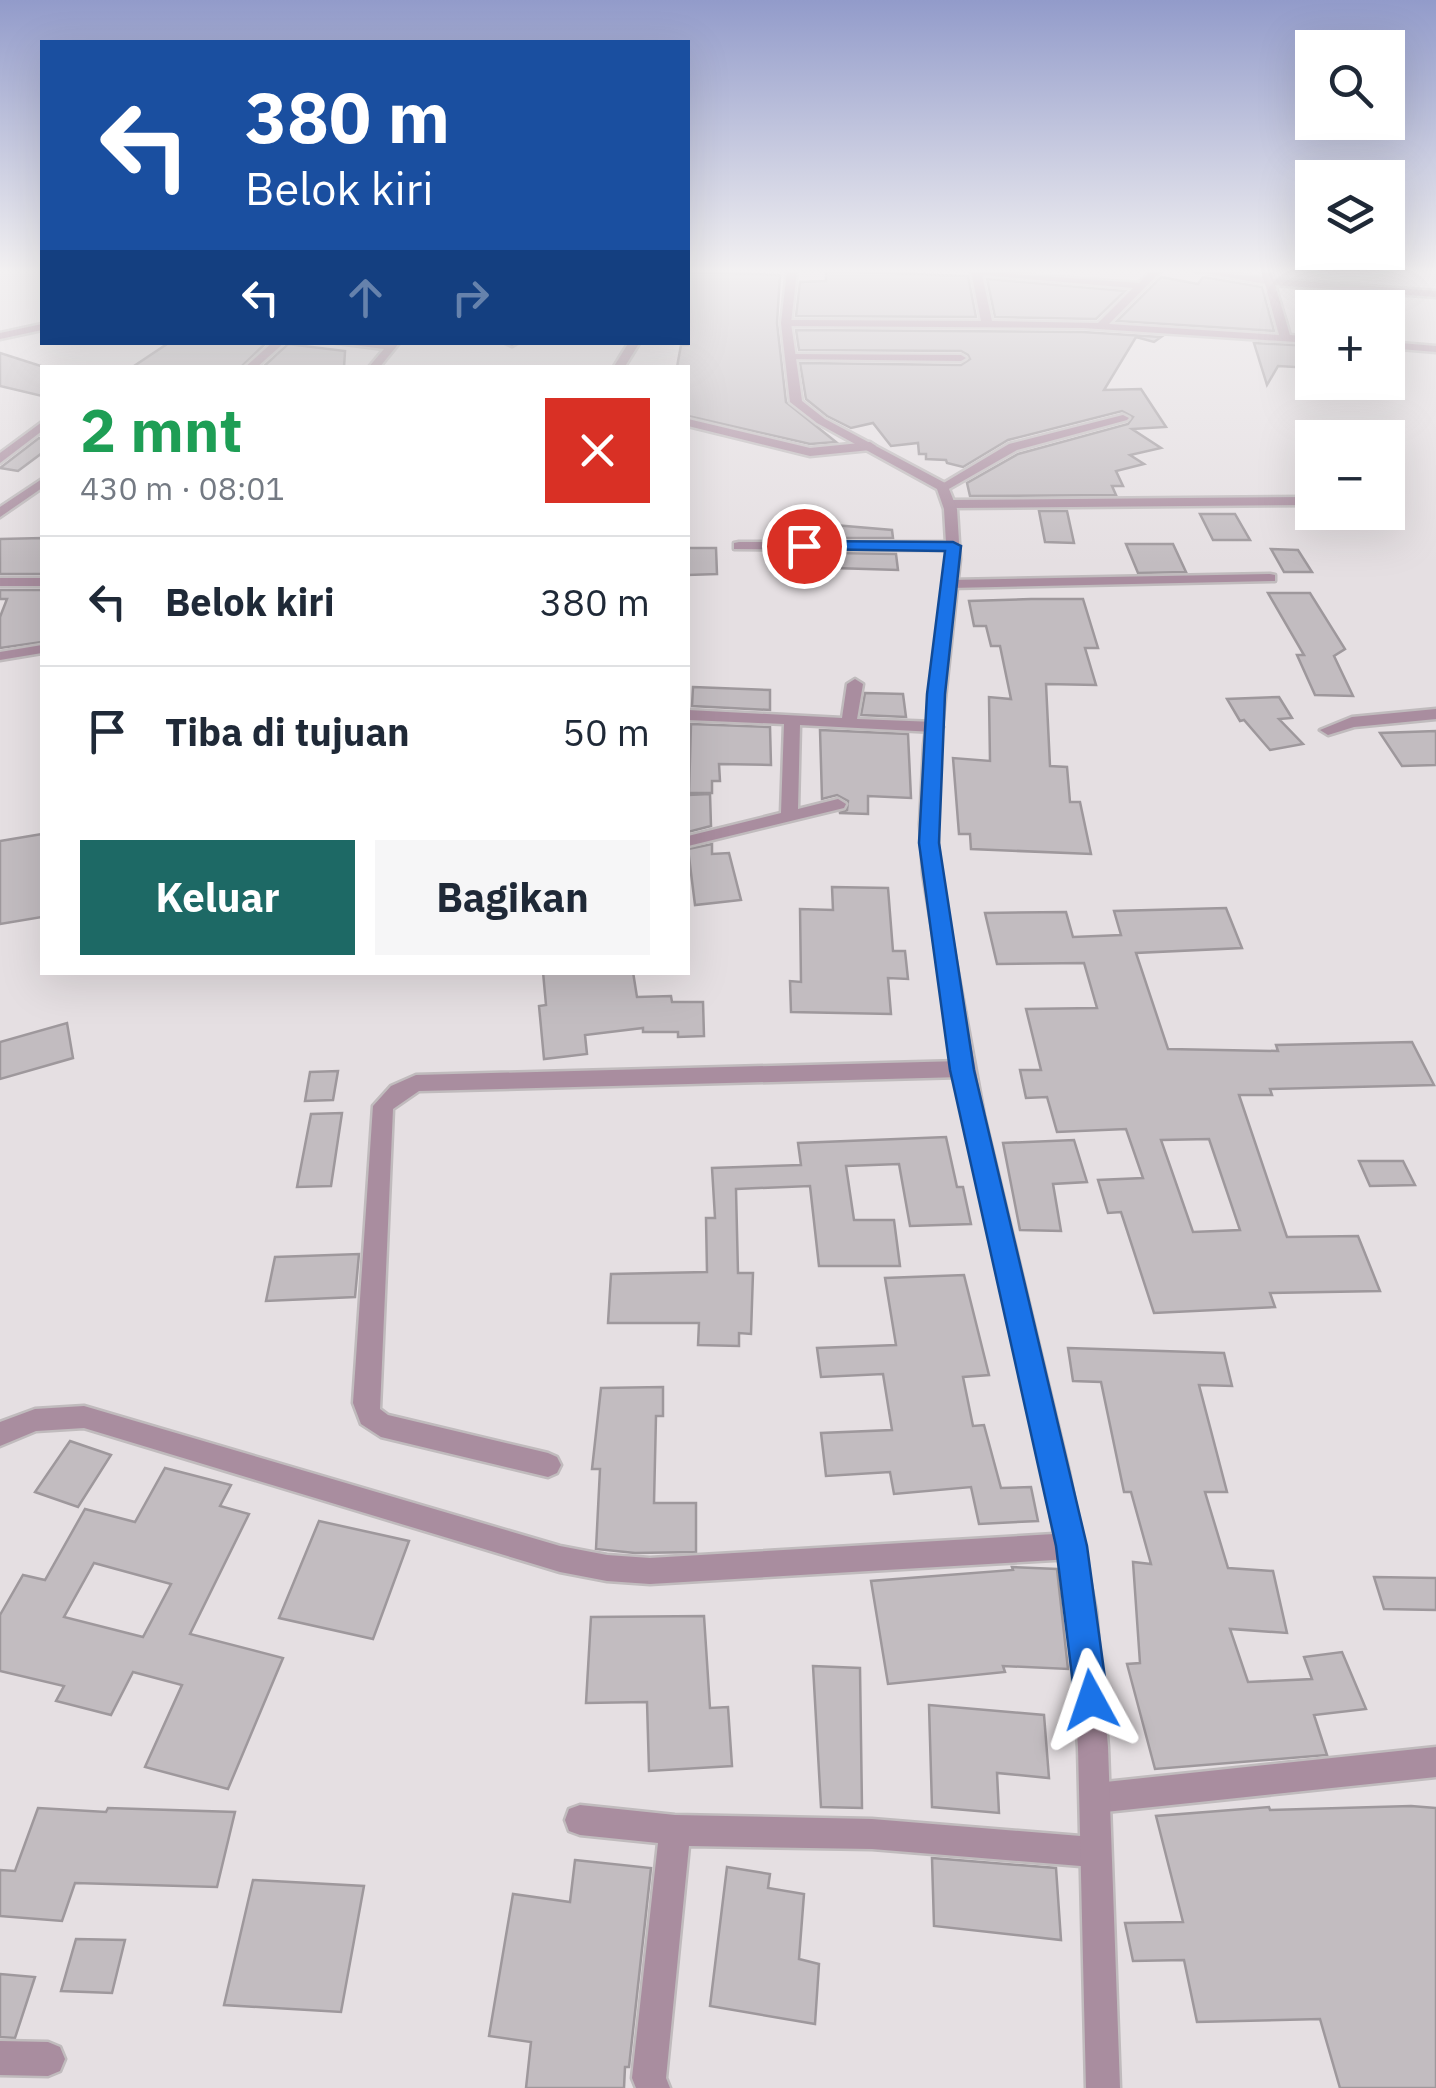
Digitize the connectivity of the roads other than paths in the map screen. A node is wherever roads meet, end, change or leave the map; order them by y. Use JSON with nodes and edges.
{"nodes":[{"id":1,"x":791,"y":368,"type":"edge"},
{"id":2,"x":1123,"y":418,"type":"dead end"},
{"id":3,"x":690,"y":423,"type":"edge"},
{"id":4,"x":40,"y":428,"type":"edge"},
{"id":5,"x":870,"y":446,"type":"junction"},
{"id":6,"x":0,"y":459,"type":"edge"},
{"id":7,"x":40,"y":484,"type":"edge"},
{"id":8,"x":948,"y":496,"type":"junction"},
{"id":9,"x":1295,"y":502,"type":"edge"},
{"id":10,"x":0,"y":513,"type":"edge"},
{"id":11,"x":738,"y":546,"type":"dead end"},
{"id":12,"x":953,"y":546,"type":"junction"},
{"id":13,"x":1270,"y":578,"type":"dead end"},
{"id":14,"x":40,"y":582,"type":"edge"},
{"id":15,"x":950,"y":584,"type":"junction"},
{"id":16,"x":2,"y":586,"type":"edge"},
{"id":17,"x":40,"y":649,"type":"edge"},
{"id":18,"x":0,"y":656,"type":"edge"},
{"id":19,"x":855,"y":684,"type":"dead end"},
{"id":20,"x":1436,"y":714,"type":"edge"},
{"id":21,"x":690,"y":715,"type":"edge"},
{"id":22,"x":849,"y":721,"type":"junction"},
{"id":23,"x":792,"y":722,"type":"junction"},
{"id":24,"x":936,"y":728,"type":"junction"},
{"id":25,"x":1328,"y":730,"type":"dead end"},
{"id":26,"x":838,"y":804,"type":"dead end"},
{"id":27,"x":789,"y":815,"type":"junction"},
{"id":28,"x":690,"y":840,"type":"edge"},
{"id":29,"x":962,"y":1070,"type":"junction"},
{"id":30,"x":0,"y":1434,"type":"edge"},
{"id":31,"x":548,"y":1466,"type":"dead end"},
{"id":32,"x":1072,"y":1546,"type":"junction"},
{"id":33,"x":1436,"y":1762,"type":"edge"},
{"id":34,"x":1096,"y":1798,"type":"junction"},
{"id":35,"x":580,"y":1820,"type":"dead end"},
{"id":36,"x":675,"y":1830,"type":"junction"},
{"id":37,"x":1093,"y":1852,"type":"junction"},
{"id":38,"x":0,"y":2058,"type":"edge"},
{"id":39,"x":48,"y":2059,"type":"dead end"},
{"id":40,"x":653,"y":2088,"type":"edge"},
{"id":41,"x":1103,"y":2088,"type":"edge"}],
"edges":[{"from":1,"to":5,"type":"street"},
{"from":2,"to":8,"type":"street"},
{"from":3,"to":5,"type":"street"},
{"from":4,"to":6,"type":"street"},
{"from":5,"to":8,"type":"street"},
{"from":7,"to":10,"type":"street"},
{"from":8,"to":9,"type":"street"},
{"from":8,"to":12,"type":"street"},
{"from":11,"to":12,"type":"street"},
{"from":12,"to":15,"type":"street"},
{"from":13,"to":15,"type":"street"},
{"from":14,"to":16,"type":"street"},
{"from":15,"to":24,"type":"street"},
{"from":17,"to":18,"type":"street"},
{"from":19,"to":22,"type":"street"},
{"from":20,"to":25,"type":"street"},
{"from":21,"to":23,"type":"street"},
{"from":22,"to":23,"type":"street"},
{"from":22,"to":24,"type":"street"},
{"from":23,"to":27,"type":"street"},
{"from":24,"to":29,"type":"street"},
{"from":26,"to":27,"type":"street"},
{"from":27,"to":28,"type":"street"},
{"from":29,"to":31,"type":"street"},
{"from":29,"to":32,"type":"street"},
{"from":30,"to":32,"type":"street"},
{"from":32,"to":34,"type":"street"},
{"from":33,"to":34,"type":"street"},
{"from":34,"to":37,"type":"street"},
{"from":35,"to":36,"type":"street"},
{"from":36,"to":37,"type":"street"},
{"from":36,"to":40,"type":"street"},
{"from":37,"to":41,"type":"street"},
{"from":38,"to":39,"type":"street"}]}
